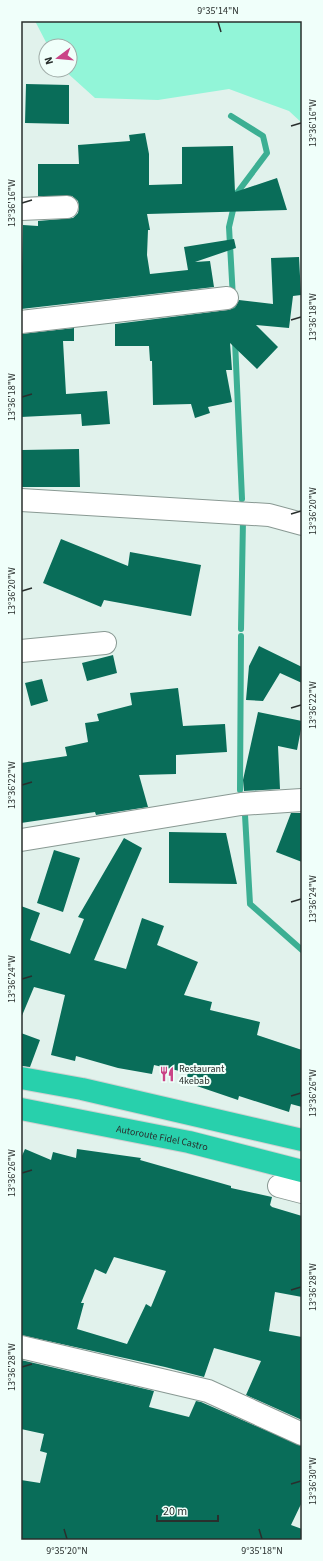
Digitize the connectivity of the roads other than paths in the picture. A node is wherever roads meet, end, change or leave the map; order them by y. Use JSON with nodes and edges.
{"nodes":[{"id":1,"x":67,"y":207,"type":"dead end"},
{"id":2,"x":21,"y":209,"type":"edge"},
{"id":3,"x":227,"y":298,"type":"dead end"},
{"id":4,"x":21,"y":322,"type":"edge"},
{"id":5,"x":21,"y":500,"type":"edge"},
{"id":6,"x":302,"y":524,"type":"edge"},
{"id":7,"x":105,"y":643,"type":"dead end"},
{"id":8,"x":21,"y":650,"type":"edge"},
{"id":9,"x":302,"y":800,"type":"edge"},
{"id":10,"x":21,"y":840,"type":"edge"},
{"id":11,"x":21,"y":1078,"type":"edge"},
{"id":12,"x":21,"y":1109,"type":"edge"},
{"id":13,"x":302,"y":1140,"type":"edge"},
{"id":14,"x":302,"y":1171,"type":"edge"},
{"id":15,"x":279,"y":1186,"type":"dead end"},
{"id":16,"x":302,"y":1192,"type":"edge"},
{"id":17,"x":21,"y":1347,"type":"edge"},
{"id":18,"x":302,"y":1434,"type":"edge"}],
"edges":[{"from":1,"to":2,"type":"street"},
{"from":3,"to":4,"type":"street"},
{"from":5,"to":6,"type":"street"},
{"from":7,"to":8,"type":"street"},
{"from":9,"to":10,"type":"street"},
{"from":11,"to":13,"type":"highway"},
{"from":12,"to":14,"type":"highway","name":"Autoroute Fidel Castro"},
{"from":15,"to":16,"type":"street"},
{"from":17,"to":18,"type":"street"}]}
